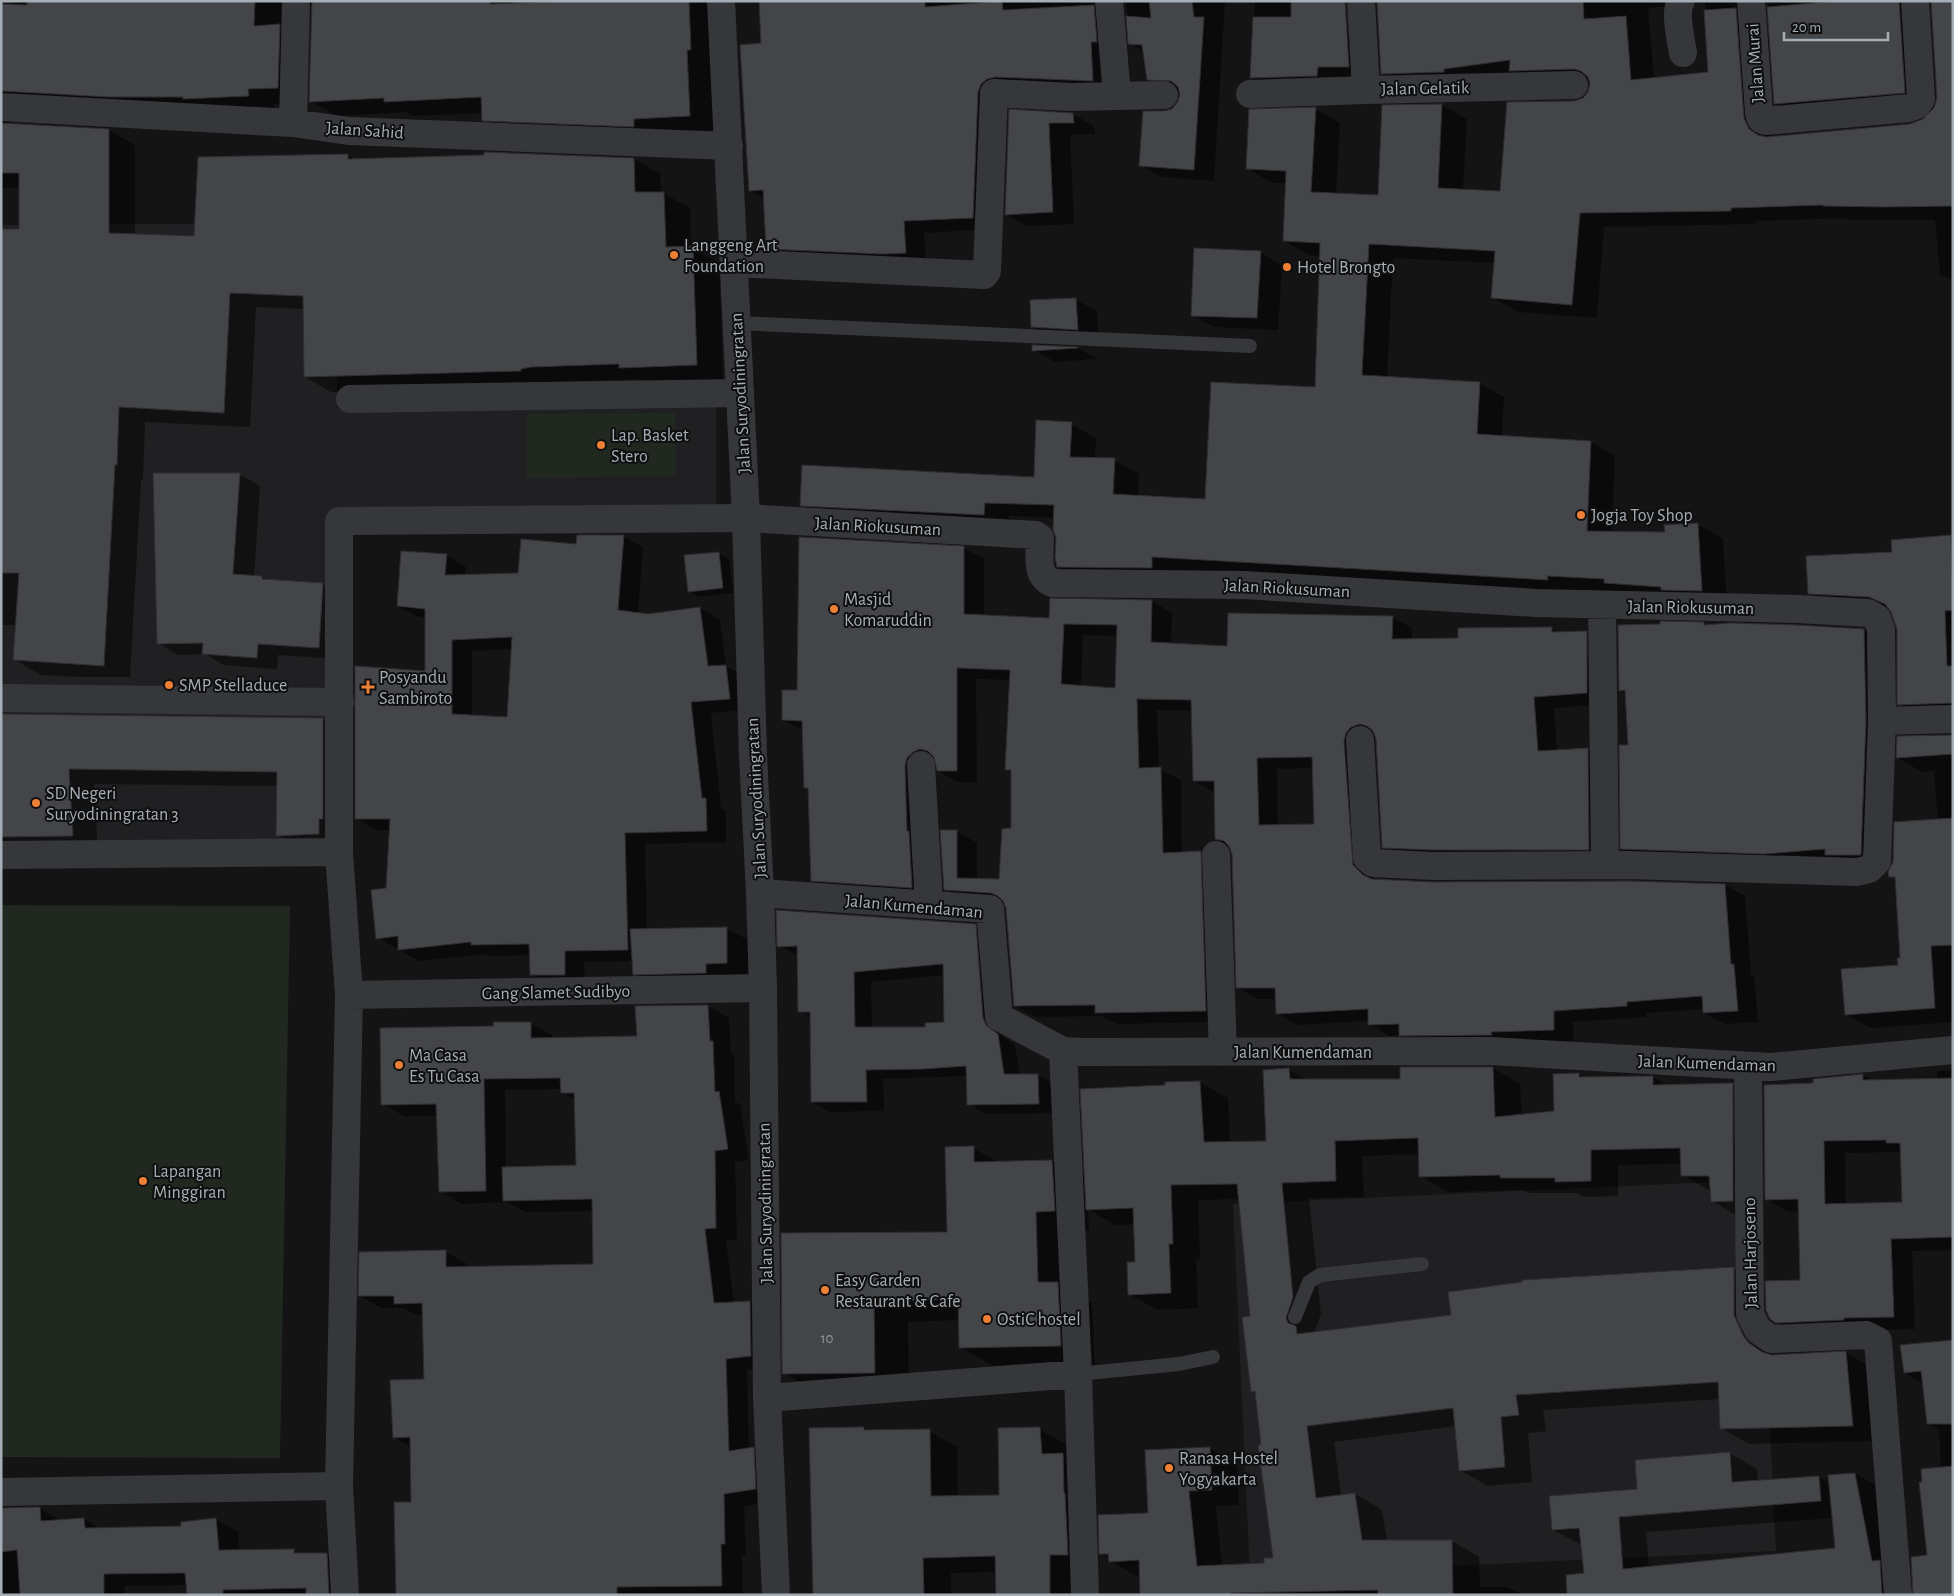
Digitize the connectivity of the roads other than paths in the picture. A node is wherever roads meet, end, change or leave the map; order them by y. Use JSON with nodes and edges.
{"nodes":[{"id":1,"x":296,"y":1,"type":"edge"},
{"id":2,"x":721,"y":1,"type":"edge"},
{"id":3,"x":1108,"y":1,"type":"edge"},
{"id":4,"x":1361,"y":1,"type":"edge"},
{"id":5,"x":1681,"y":1,"type":"edge"},
{"id":6,"x":1751,"y":1,"type":"edge"},
{"id":7,"x":1915,"y":1,"type":"edge"},
{"id":8,"x":1683,"y":53,"type":"dead end"},
{"id":9,"x":1574,"y":85,"type":"dead end"},
{"id":10,"x":1366,"y":90,"type":"junction"},
{"id":11,"x":1250,"y":94,"type":"dead end"},
{"id":12,"x":1164,"y":95,"type":"dead end"},
{"id":13,"x":1117,"y":96,"type":"junction"},
{"id":14,"x":1,"y":107,"type":"edge"},
{"id":15,"x":293,"y":123,"type":"junction"},
{"id":16,"x":729,"y":146,"type":"junction"},
{"id":17,"x":734,"y":263,"type":"junction"},
{"id":18,"x":737,"y":323,"type":"junction"},
{"id":19,"x":1250,"y":346,"type":"dead end"},
{"id":20,"x":740,"y":393,"type":"junction"},
{"id":21,"x":350,"y":399,"type":"dead end"},
{"id":22,"x":746,"y":518,"type":"junction"},
{"id":23,"x":1602,"y":604,"type":"junction"},
{"id":24,"x":1,"y":698,"type":"edge"},
{"id":25,"x":340,"y":702,"type":"junction"},
{"id":26,"x":1953,"y":719,"type":"edge"},
{"id":27,"x":1882,"y":720,"type":"junction"},
{"id":28,"x":1360,"y":740,"type":"dead end"},
{"id":29,"x":921,"y":765,"type":"dead end"},
{"id":30,"x":339,"y":852,"type":"junction"},
{"id":31,"x":1,"y":855,"type":"edge"},
{"id":32,"x":1216,"y":855,"type":"dead end"},
{"id":33,"x":1604,"y":865,"type":"junction"},
{"id":34,"x":760,"y":893,"type":"junction"},
{"id":35,"x":929,"y":905,"type":"junction"},
{"id":36,"x":763,"y":988,"type":"junction"},
{"id":37,"x":349,"y":995,"type":"junction"},
{"id":38,"x":1953,"y":1050,"type":"edge"},
{"id":39,"x":1063,"y":1051,"type":"junction"},
{"id":40,"x":1223,"y":1052,"type":"junction"},
{"id":41,"x":1748,"y":1066,"type":"junction"},
{"id":42,"x":1422,"y":1264,"type":"dead end"},
{"id":43,"x":1296,"y":1317,"type":"dead end"},
{"id":44,"x":1213,"y":1357,"type":"dead end"},
{"id":45,"x":1078,"y":1374,"type":"junction"},
{"id":46,"x":768,"y":1398,"type":"junction"},
{"id":47,"x":339,"y":1486,"type":"junction"},
{"id":48,"x":1,"y":1492,"type":"edge"},
{"id":49,"x":345,"y":1595,"type":"edge"},
{"id":50,"x":776,"y":1595,"type":"edge"},
{"id":51,"x":1086,"y":1595,"type":"edge"},
{"id":52,"x":1898,"y":1595,"type":"edge"}],
"edges":[{"from":1,"to":15,"type":"street"},
{"from":2,"to":16,"type":"street","name":"Jalan Suryodiningratan"},
{"from":3,"to":13,"type":"street"},
{"from":4,"to":10,"type":"street","name":"Jalan Gelatik"},
{"from":5,"to":8,"type":"street"},
{"from":6,"to":7,"type":"street","name":"Jalan Murai"},
{"from":9,"to":10,"type":"street","name":"Jalan Gelatik"},
{"from":10,"to":11,"type":"street"},
{"from":12,"to":13,"type":"street"},
{"from":13,"to":17,"type":"street"},
{"from":14,"to":15,"type":"street","name":"Jalan Sahid"},
{"from":15,"to":16,"type":"street","name":"Jalan Sahid"},
{"from":16,"to":17,"type":"street","name":"Jalan Suryodiningratan"},
{"from":17,"to":18,"type":"street","name":"Jalan Suryodiningratan"},
{"from":18,"to":19,"type":"lane"},
{"from":18,"to":20,"type":"street","name":"Jalan Suryodiningratan"},
{"from":20,"to":21,"type":"street"},
{"from":20,"to":22,"type":"street","name":"Jalan Suryodiningratan"},
{"from":22,"to":23,"type":"street","name":"Jalan Riokusuman"},
{"from":22,"to":25,"type":"street"},
{"from":22,"to":34,"type":"street","name":"Jalan Suryodiningratan"},
{"from":23,"to":27,"type":"street","name":"Jalan Riokusuman"},
{"from":23,"to":33,"type":"street"},
{"from":24,"to":25,"type":"street"},
{"from":25,"to":30,"type":"street"},
{"from":26,"to":27,"type":"street"},
{"from":27,"to":33,"type":"street"},
{"from":28,"to":33,"type":"street"},
{"from":29,"to":35,"type":"street"},
{"from":30,"to":31,"type":"street"},
{"from":30,"to":37,"type":"street"},
{"from":32,"to":40,"type":"street"},
{"from":34,"to":35,"type":"street","name":"Jalan Kumendaman"},
{"from":34,"to":36,"type":"street","name":"Jalan Suryodiningratan"},
{"from":35,"to":39,"type":"street","name":"Jalan Kumendaman"},
{"from":36,"to":37,"type":"street","name":"Gang Slamet Sudibyo"},
{"from":36,"to":46,"type":"street","name":"Jalan Suryodiningratan"},
{"from":37,"to":47,"type":"street"},
{"from":38,"to":41,"type":"street","name":"Jalan Kumendaman"},
{"from":39,"to":40,"type":"street","name":"Jalan Kumendaman"},
{"from":39,"to":45,"type":"street"},
{"from":40,"to":41,"type":"street","name":"Jalan Kumendaman"},
{"from":41,"to":52,"type":"street","name":"Jalan Harjoseno"},
{"from":42,"to":43,"type":"lane"},
{"from":44,"to":45,"type":"lane"},
{"from":45,"to":46,"type":"street"},
{"from":45,"to":51,"type":"street"},
{"from":46,"to":50,"type":"street","name":"Jalan Suryodiningratan"},
{"from":47,"to":48,"type":"street"},
{"from":47,"to":49,"type":"street"}]}
